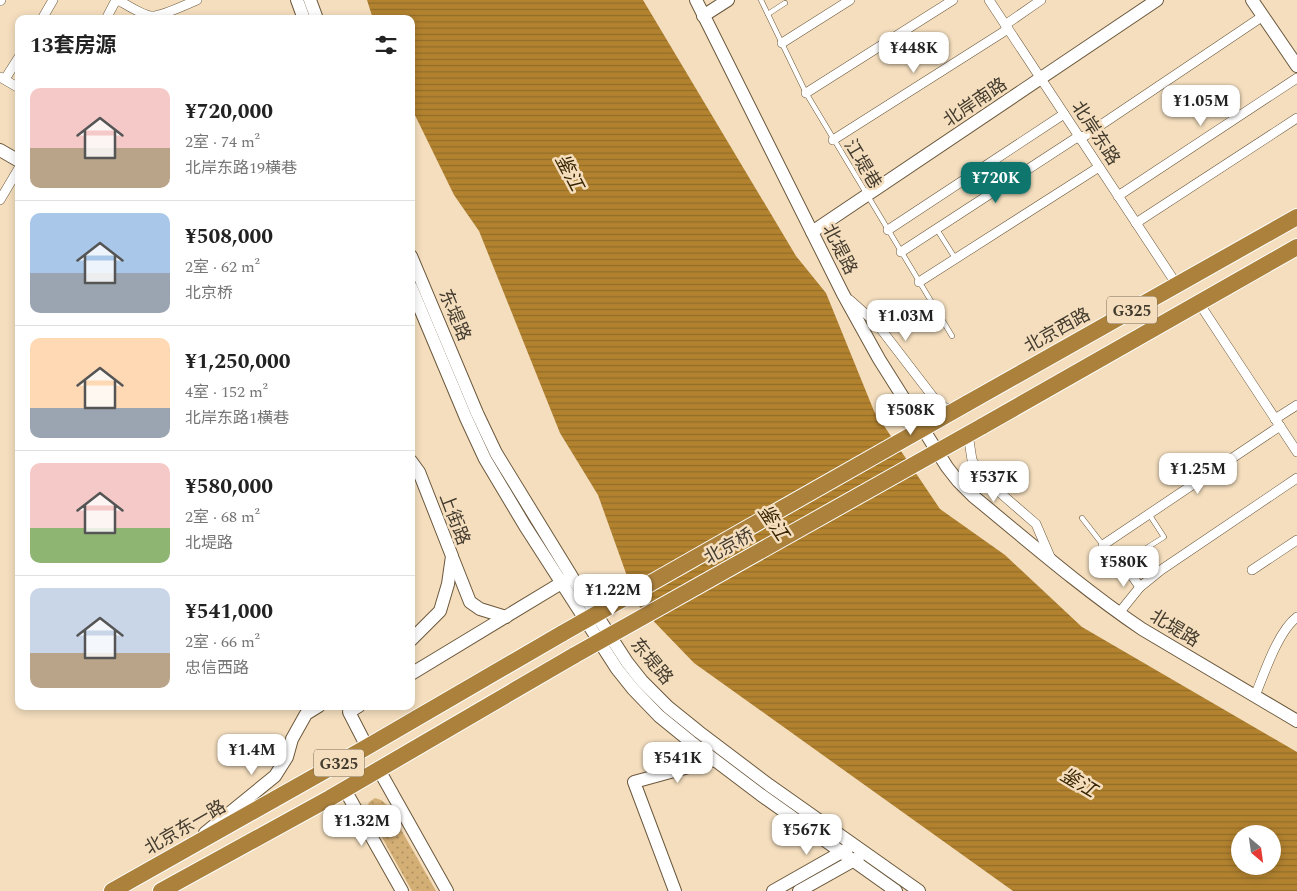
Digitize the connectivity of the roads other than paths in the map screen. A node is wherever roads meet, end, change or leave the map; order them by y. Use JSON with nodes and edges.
{"nodes":[{"id":1,"x":54,"y":0,"type":"edge"},
{"id":2,"x":117,"y":0,"type":"edge"},
{"id":3,"x":197,"y":0,"type":"edge"},
{"id":4,"x":297,"y":0,"type":"edge"},
{"id":5,"x":310,"y":0,"type":"edge"},
{"id":6,"x":696,"y":0,"type":"edge"},
{"id":7,"x":728,"y":0,"type":"edge"},
{"id":8,"x":760,"y":0,"type":"edge"},
{"id":9,"x":850,"y":0,"type":"edge"},
{"id":10,"x":953,"y":0,"type":"edge"},
{"id":11,"x":989,"y":0,"type":"edge"},
{"id":12,"x":1041,"y":0,"type":"edge"},
{"id":13,"x":1157,"y":0,"type":"edge"},
{"id":14,"x":1252,"y":0,"type":"edge"},
{"id":15,"x":785,"y":3,"type":"dead end"},
{"id":16,"x":768,"y":14,"type":"junction"},
{"id":17,"x":45,"y":15,"type":"edge"},
{"id":18,"x":108,"y":15,"type":"edge"},
{"id":19,"x":148,"y":15,"type":"edge"},
{"id":20,"x":156,"y":15,"type":"edge"},
{"id":21,"x":303,"y":15,"type":"edge"},
{"id":22,"x":316,"y":15,"type":"edge"},
{"id":23,"x":703,"y":16,"type":"junction"},
{"id":24,"x":1263,"y":16,"type":"junction"},
{"id":25,"x":1006,"y":27,"type":"junction"},
{"id":26,"x":782,"y":43,"type":"junction"},
{"id":27,"x":15,"y":62,"type":"edge"},
{"id":28,"x":1297,"y":66,"type":"edge"},
{"id":29,"x":2,"y":78,"type":"edge"},
{"id":30,"x":1040,"y":78,"type":"junction"},
{"id":31,"x":1297,"y":78,"type":"edge"},
{"id":32,"x":15,"y":86,"type":"edge"},
{"id":33,"x":806,"y":93,"type":"junction"},
{"id":34,"x":1064,"y":114,"type":"junction"},
{"id":35,"x":1297,"y":118,"type":"edge"},
{"id":36,"x":1080,"y":138,"type":"junction"},
{"id":37,"x":833,"y":140,"type":"junction"},
{"id":38,"x":0,"y":150,"type":"edge"},
{"id":39,"x":15,"y":159,"type":"edge"},
{"id":40,"x":1099,"y":167,"type":"junction"},
{"id":41,"x":15,"y":175,"type":"edge"},
{"id":42,"x":866,"y":196,"type":"junction"},
{"id":43,"x":1118,"y":196,"type":"junction"},
{"id":44,"x":0,"y":200,"type":"edge"},
{"id":45,"x":1297,"y":217,"type":"edge"},
{"id":46,"x":1136,"y":223,"type":"junction"},
{"id":47,"x":936,"y":228,"type":"junction"},
{"id":48,"x":888,"y":230,"type":"junction"},
{"id":49,"x":812,"y":232,"type":"junction"},
{"id":50,"x":1297,"y":247,"type":"edge"},
{"id":51,"x":901,"y":252,"type":"junction"},
{"id":52,"x":955,"y":258,"type":"junction"},
{"id":53,"x":415,"y":266,"type":"edge"},
{"id":54,"x":919,"y":282,"type":"junction"},
{"id":55,"x":1177,"y":285,"type":"junction"},
{"id":56,"x":843,"y":294,"type":"junction"},
{"id":57,"x":415,"y":297,"type":"edge"},
{"id":58,"x":1199,"y":303,"type":"junction"},
{"id":59,"x":952,"y":336,"type":"dead end"},
{"id":60,"x":1297,"y":404,"type":"edge"},
{"id":61,"x":961,"y":407,"type":"junction"},
{"id":62,"x":1278,"y":423,"type":"junction"},
{"id":63,"x":975,"y":431,"type":"junction"},
{"id":64,"x":1297,"y":452,"type":"edge"},
{"id":65,"x":415,"y":466,"type":"edge"},
{"id":66,"x":1297,"y":478,"type":"edge"},
{"id":67,"x":1149,"y":514,"type":"junction"},
{"id":68,"x":1082,"y":518,"type":"dead end"},
{"id":69,"x":1297,"y":540,"type":"edge"},
{"id":70,"x":1103,"y":545,"type":"joint"},
{"id":71,"x":452,"y":556,"type":"junction"},
{"id":72,"x":1051,"y":560,"type":"junction"},
{"id":73,"x":1123,"y":563,"type":"joint"},
{"id":74,"x":1252,"y":570,"type":"dead end"},
{"id":75,"x":567,"y":580,"type":"junction"},
{"id":76,"x":1140,"y":586,"type":"junction"},
{"id":77,"x":1119,"y":613,"type":"junction"},
{"id":78,"x":506,"y":617,"type":"junction"},
{"id":79,"x":1297,"y":617,"type":"edge"},
{"id":80,"x":563,"y":633,"type":"joint"},
{"id":81,"x":415,"y":636,"type":"edge"},
{"id":82,"x":415,"y":672,"type":"edge"},
{"id":83,"x":1255,"y":696,"type":"junction"},
{"id":84,"x":312,"y":710,"type":"edge"},
{"id":85,"x":352,"y":710,"type":"edge"},
{"id":86,"x":1297,"y":721,"type":"edge"},
{"id":87,"x":367,"y":747,"type":"junction"},
{"id":88,"x":714,"y":760,"type":"junction"},
{"id":89,"x":379,"y":770,"type":"junction"},
{"id":90,"x":345,"y":790,"type":"junction"},
{"id":91,"x":854,"y":846,"type":"junction"},
{"id":92,"x":842,"y":852,"type":"junction"},
{"id":93,"x":180,"y":853,"type":"junction"},
{"id":94,"x":866,"y":854,"type":"junction"},
{"id":95,"x":853,"y":861,"type":"junction"},
{"id":96,"x":112,"y":891,"type":"edge"},
{"id":97,"x":161,"y":891,"type":"edge"},
{"id":98,"x":402,"y":891,"type":"edge"},
{"id":99,"x":447,"y":891,"type":"edge"},
{"id":100,"x":674,"y":891,"type":"edge"},
{"id":101,"x":773,"y":891,"type":"edge"},
{"id":102,"x":799,"y":891,"type":"edge"},
{"id":103,"x":896,"y":891,"type":"edge"},
{"id":104,"x":918,"y":891,"type":"edge"}],
"edges":[{"from":1,"to":17,"type":"street"},
{"from":2,"to":18,"type":"street"},
{"from":2,"to":19,"type":"street"},
{"from":3,"to":20,"type":"street"},
{"from":4,"to":21,"type":"main road"},
{"from":5,"to":22,"type":"main road"},
{"from":6,"to":23,"type":"main road","name":"北堤路"},
{"from":7,"to":23,"type":"main road"},
{"from":8,"to":16,"type":"lane","name":"江堤巷"},
{"from":9,"to":26,"type":"street"},
{"from":10,"to":33,"type":"street"},
{"from":11,"to":25,"type":"street","name":"北岸东路"},
{"from":12,"to":25,"type":"street"},
{"from":13,"to":30,"type":"main road","name":"北岸南路"},
{"from":14,"to":24,"type":"main road"},
{"from":15,"to":16,"type":"lane"},
{"from":16,"to":26,"type":"lane","name":"江堤巷"},
{"from":23,"to":49,"type":"main road","name":"北堤路"},
{"from":24,"to":28,"type":"main road"},
{"from":24,"to":36,"type":"street"},
{"from":25,"to":30,"type":"street","name":"北岸东路"},
{"from":25,"to":37,"type":"street"},
{"from":26,"to":33,"type":"lane","name":"江堤巷"},
{"from":27,"to":29,"type":"street"},
{"from":29,"to":32,"type":"street"},
{"from":30,"to":34,"type":"street","name":"北岸东路"},
{"from":30,"to":42,"type":"main road","name":"北岸南路"},
{"from":31,"to":43,"type":"street"},
{"from":33,"to":37,"type":"lane","name":"江堤巷"},
{"from":34,"to":36,"type":"street","name":"北岸东路"},
{"from":34,"to":48,"type":"street"},
{"from":35,"to":46,"type":"street"},
{"from":36,"to":40,"type":"street","name":"北岸东路"},
{"from":36,"to":47,"type":"street"},
{"from":37,"to":42,"type":"lane","name":"江堤巷"},
{"from":38,"to":39,"type":"main road"},
{"from":40,"to":43,"type":"street","name":"北岸东路"},
{"from":40,"to":52,"type":"street"},
{"from":41,"to":44,"type":"street"},
{"from":42,"to":48,"type":"lane","name":"江堤巷"},
{"from":42,"to":49,"type":"main road","name":"北岸南路"},
{"from":43,"to":46,"type":"street","name":"北岸东路"},
{"from":45,"to":55,"type":"highway","name":"北京西路","number":"G325"},
{"from":46,"to":55,"type":"street","name":"北岸东路"},
{"from":47,"to":51,"type":"street"},
{"from":47,"to":52,"type":"lane"},
{"from":48,"to":51,"type":"lane","name":"江堤巷"},
{"from":49,"to":56,"type":"main road","name":"北堤路"},
{"from":50,"to":58,"type":"highway","number":"G325"},
{"from":51,"to":54,"type":"lane","name":"江堤巷"},
{"from":52,"to":54,"type":"street"},
{"from":53,"to":75,"type":"main road","name":"东堤路"},
{"from":54,"to":59,"type":"lane","name":"江堤巷"},
{"from":55,"to":61,"type":"highway","name":"北京西路","number":"G325"},
{"from":56,"to":61,"type":"street"},
{"from":56,"to":72,"type":"main road","name":"北堤路"},
{"from":57,"to":75,"type":"main road","name":"东堤路"},
{"from":58,"to":62,"type":"street"},
{"from":58,"to":63,"type":"highway","number":"G325"},
{"from":60,"to":62,"type":"street"},
{"from":61,"to":80,"type":"highway","name":"北京桥","number":"G325","bridge":true},
{"from":62,"to":64,"type":"street"},
{"from":62,"to":67,"type":"street"},
{"from":63,"to":72,"type":"street"},
{"from":63,"to":89,"type":"highway","name":"北京桥","number":"G325","bridge":true},
{"from":65,"to":71,"type":"main road","name":"上街路"},
{"from":66,"to":76,"type":"street"},
{"from":67,"to":70,"type":"street"},
{"from":67,"to":73,"type":"lane"},
{"from":68,"to":70,"type":"lane"},
{"from":69,"to":74,"type":"street"},
{"from":71,"to":78,"type":"main road"},
{"from":71,"to":81,"type":"main road","name":"上街路"},
{"from":72,"to":77,"type":"main road","name":"北堤路"},
{"from":73,"to":76,"type":"street"},
{"from":75,"to":78,"type":"main road"},
{"from":75,"to":88,"type":"main road","name":"东堤路"},
{"from":75,"to":91,"type":"main road","name":"东堤路"},
{"from":76,"to":77,"type":"street"},
{"from":77,"to":83,"type":"main road","name":"北堤路"},
{"from":78,"to":82,"type":"main road"},
{"from":79,"to":83,"type":"street"},
{"from":80,"to":87,"type":"highway","name":"北京东一路","number":"G325"},
{"from":83,"to":86,"type":"main road","name":"北堤路"},
{"from":84,"to":93,"type":"main road"},
{"from":85,"to":87,"type":"main road"},
{"from":87,"to":93,"type":"highway","name":"北京东一路","number":"G325"},
{"from":88,"to":92,"type":"main road","name":"东堤路"},
{"from":88,"to":100,"type":"main road"},
{"from":89,"to":90,"type":"highway","number":"G325"},
{"from":89,"to":99,"type":"main road"},
{"from":90,"to":97,"type":"highway","number":"G325"},
{"from":90,"to":98,"type":"main road"},
{"from":91,"to":92,"type":"main road"},
{"from":91,"to":94,"type":"main road","name":"东堤路"},
{"from":92,"to":95,"type":"main road","name":"东堤路"},
{"from":92,"to":101,"type":"main road"},
{"from":93,"to":96,"type":"highway","name":"北京东一路","number":"G325"},
{"from":94,"to":95,"type":"main road"},
{"from":94,"to":104,"type":"main road","name":"东堤路"},
{"from":95,"to":102,"type":"main road"},
{"from":95,"to":103,"type":"main road","name":"东堤路"}]}
